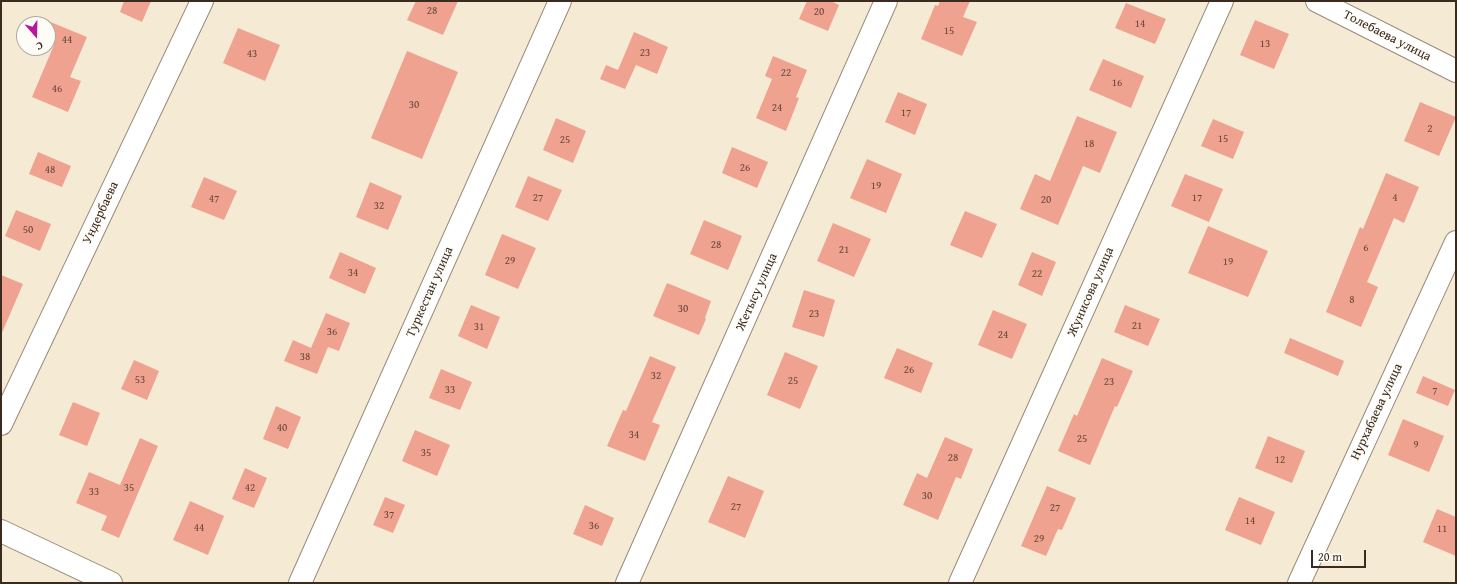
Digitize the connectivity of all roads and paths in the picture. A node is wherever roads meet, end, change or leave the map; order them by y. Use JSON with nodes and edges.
{"nodes":[{"id":1,"x":202,"y":1,"type":"edge"},
{"id":2,"x":560,"y":1,"type":"edge"},
{"id":3,"x":886,"y":1,"type":"edge"},
{"id":4,"x":1222,"y":1,"type":"edge"},
{"id":5,"x":1317,"y":1,"type":"edge"},
{"id":6,"x":1456,"y":71,"type":"edge"},
{"id":7,"x":1456,"y":242,"type":"edge"},
{"id":8,"x":1,"y":424,"type":"edge"},
{"id":9,"x":1,"y":531,"type":"edge"},
{"id":10,"x":111,"y":583,"type":"edge"},
{"id":11,"x":300,"y":583,"type":"edge"},
{"id":12,"x":627,"y":583,"type":"edge"},
{"id":13,"x":960,"y":583,"type":"edge"},
{"id":14,"x":1299,"y":583,"type":"edge"}],
"edges":[{"from":1,"to":8,"type":"street","name":"Ундербаева"},
{"from":2,"to":11,"type":"street","name":"Туркестан улица"},
{"from":3,"to":12,"type":"street","name":"Жетысу улица"},
{"from":4,"to":13,"type":"street","name":"Жунисова улица"},
{"from":5,"to":6,"type":"street","name":"Толебаева улица"},
{"from":7,"to":14,"type":"street","name":"Нурхабаева улица"},
{"from":9,"to":10,"type":"street"}]}
